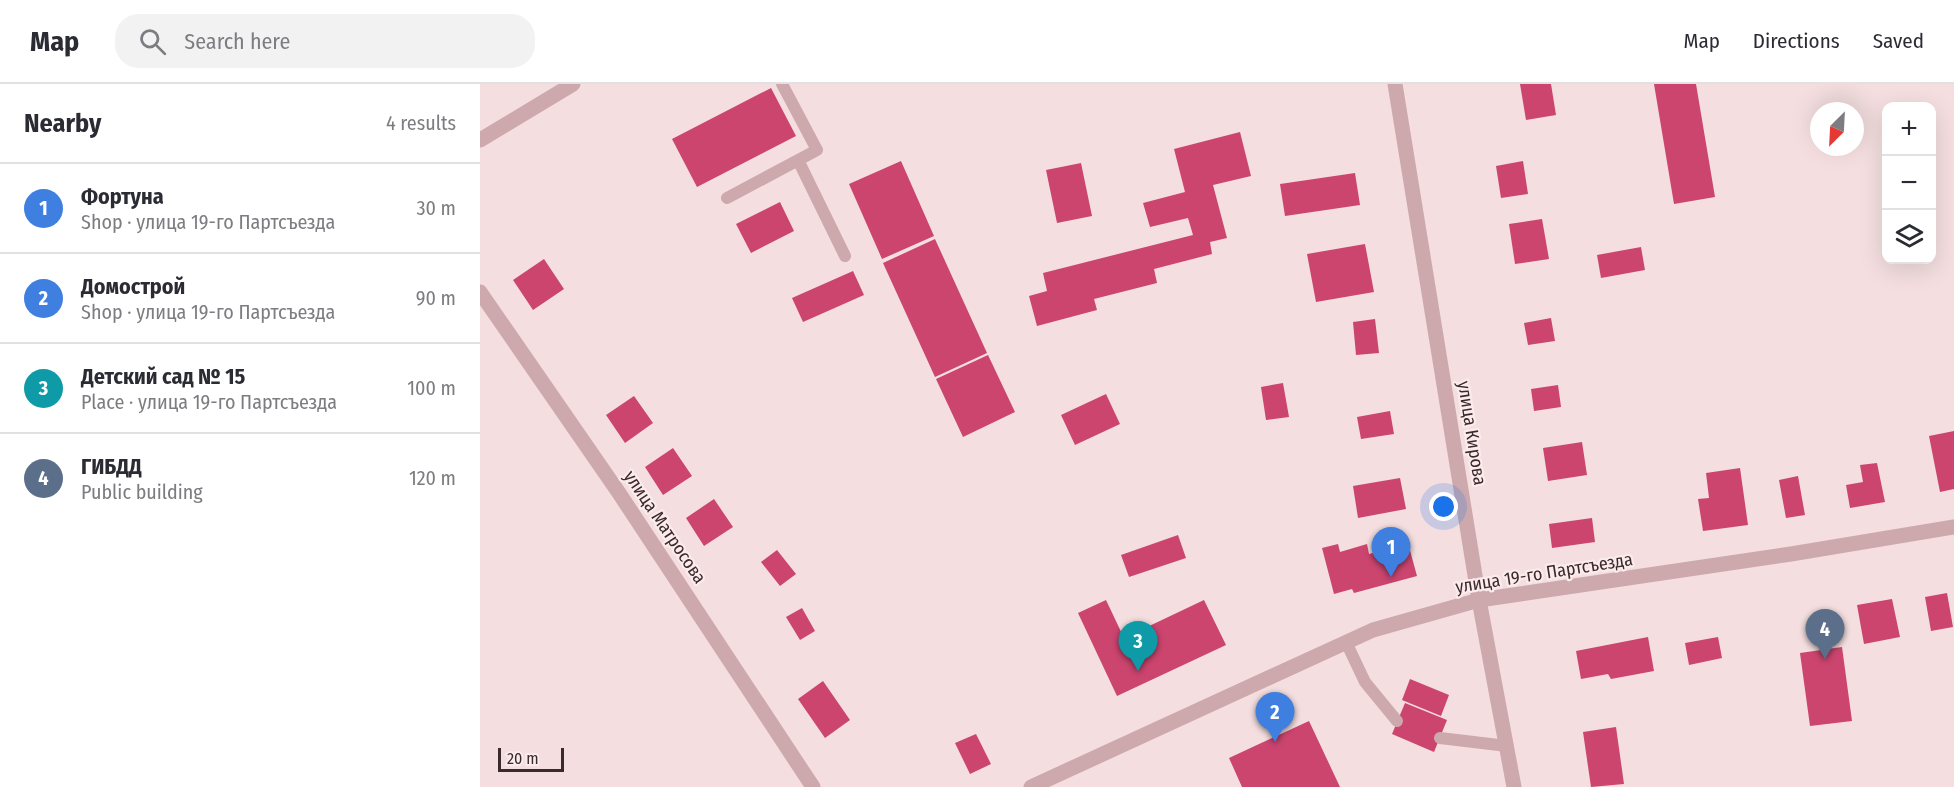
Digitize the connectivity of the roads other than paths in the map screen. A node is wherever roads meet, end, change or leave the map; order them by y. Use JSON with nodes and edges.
{"nodes":[{"id":1,"x":573,"y":84,"type":"edge"},
{"id":2,"x":782,"y":84,"type":"edge"},
{"id":3,"x":1395,"y":84,"type":"edge"},
{"id":4,"x":480,"y":140,"type":"edge"},
{"id":5,"x":798,"y":160,"type":"junction"},
{"id":6,"x":727,"y":198,"type":"dead end"},
{"id":7,"x":845,"y":256,"type":"dead end"},
{"id":8,"x":480,"y":292,"type":"edge"},
{"id":9,"x":1954,"y":527,"type":"edge"},
{"id":10,"x":1479,"y":600,"type":"junction"},
{"id":11,"x":1346,"y":642,"type":"junction"},
{"id":12,"x":1398,"y":721,"type":"dead end"},
{"id":13,"x":1440,"y":738,"type":"dead end"},
{"id":14,"x":1507,"y":746,"type":"junction"},
{"id":15,"x":813,"y":787,"type":"edge"},
{"id":16,"x":1031,"y":787,"type":"edge"},
{"id":17,"x":1514,"y":787,"type":"edge"}],
"edges":[{"from":1,"to":4,"type":"street"},
{"from":2,"to":5,"type":"lane"},
{"from":3,"to":10,"type":"street","name":"улица Кирова"},
{"from":5,"to":6,"type":"lane"},
{"from":5,"to":7,"type":"lane"},
{"from":8,"to":15,"type":"street","name":"улица Матросова"},
{"from":9,"to":10,"type":"street","name":"улица 19-го Партсъезда"},
{"from":10,"to":11,"type":"street","name":"улица 19-го Партсъезда"},
{"from":10,"to":14,"type":"street","name":"улица Кирова"},
{"from":11,"to":12,"type":"lane"},
{"from":11,"to":16,"type":"street","name":"улица 19-го Партсъезда"},
{"from":13,"to":14,"type":"lane"},
{"from":14,"to":17,"type":"street","name":"улица Кирова"}]}
